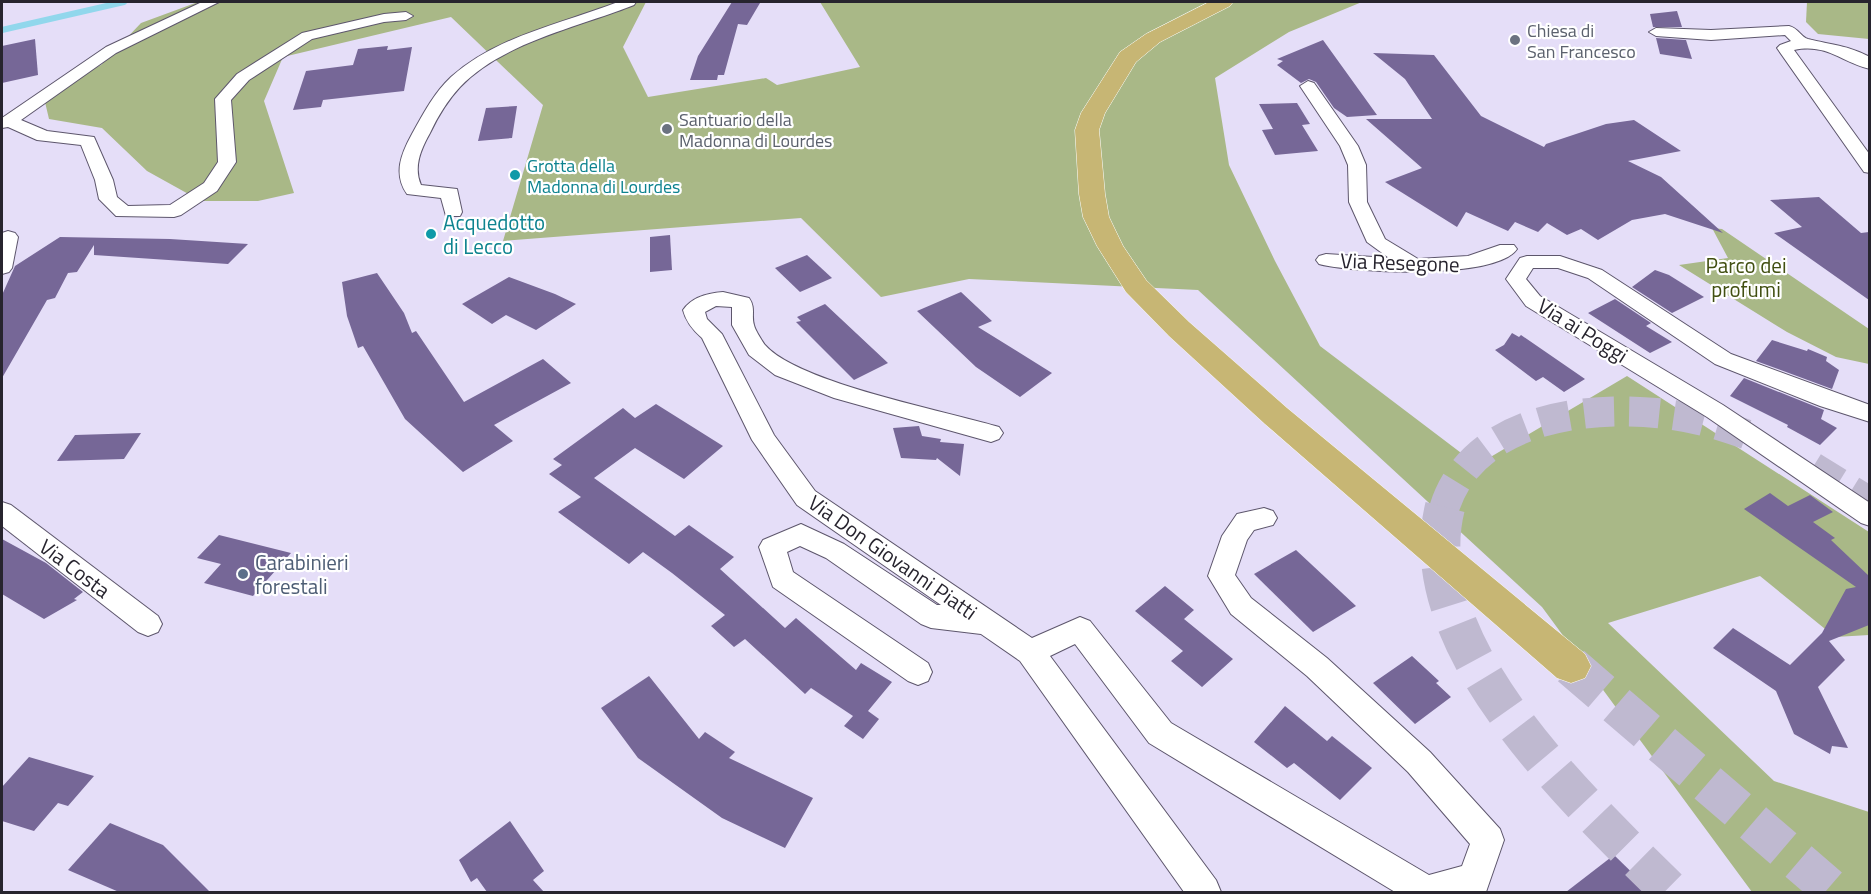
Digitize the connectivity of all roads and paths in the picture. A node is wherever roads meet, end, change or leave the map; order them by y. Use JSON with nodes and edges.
{"nodes":[{"id":1,"x":211,"y":2,"type":"edge"},
{"id":2,"x":629,"y":2,"type":"edge"},
{"id":3,"x":1223,"y":2,"type":"edge"},
{"id":4,"x":406,"y":16,"type":"dead end"},
{"id":5,"x":1656,"y":32,"type":"dead end"},
{"id":6,"x":1795,"y":36,"type":"junction"},
{"id":7,"x":1869,"y":64,"type":"edge"},
{"id":8,"x":1308,"y":86,"type":"dead end"},
{"id":9,"x":5,"y":122,"type":"edge"},
{"id":10,"x":1869,"y":168,"type":"edge"},
{"id":11,"x":453,"y":212,"type":"dead end"},
{"id":12,"x":8,"y":237,"type":"dead end"},
{"id":13,"x":1326,"y":260,"type":"dead end"},
{"id":14,"x":1412,"y":264,"type":"junction"},
{"id":15,"x":2,"y":268,"type":"edge"},
{"id":16,"x":1523,"y":269,"type":"junction"},
{"id":17,"x":1869,"y":414,"type":"edge"},
{"id":18,"x":991,"y":433,"type":"dead end"},
{"id":19,"x":2,"y":512,"type":"edge"},
{"id":20,"x":1869,"y":516,"type":"edge"},
{"id":21,"x":1264,"y":518,"type":"dead end"},
{"id":22,"x":988,"y":623,"type":"junction"},
{"id":23,"x":148,"y":624,"type":"dead end"},
{"id":24,"x":1030,"y":652,"type":"junction"},
{"id":25,"x":1571,"y":666,"type":"tunnel mouth"},
{"id":26,"x":918,"y":672,"type":"dead end"},
{"id":27,"x":1204,"y":892,"type":"edge"},
{"id":28,"x":1427,"y":892,"type":"edge"}],
"edges":[{"from":1,"to":9,"type":"street"},
{"from":2,"to":11,"type":"street"},
{"from":3,"to":25,"type":"highway"},
{"from":4,"to":9,"type":"street"},
{"from":5,"to":6,"type":"street"},
{"from":6,"to":7,"type":"street"},
{"from":6,"to":10,"type":"street"},
{"from":8,"to":14,"type":"street"},
{"from":12,"to":15,"type":"street"},
{"from":13,"to":14,"type":"street","name":"Via Resegone"},
{"from":14,"to":16,"type":"street","name":"Via Resegone"},
{"from":16,"to":17,"type":"street","name":"Via ai Poggi"},
{"from":16,"to":20,"type":"street","name":"Via ai Poggi"},
{"from":18,"to":22,"type":"street","name":"Via Don Giovanni Piatti"},
{"from":19,"to":23,"type":"street","name":"Via Costa"},
{"from":21,"to":28,"type":"street"},
{"from":22,"to":24,"type":"street","name":"Via Don Giovanni Piatti"},
{"from":22,"to":26,"type":"street","name":"Via Don Giovanni Piatti"},
{"from":24,"to":27,"type":"street","name":"Via Don Giovanni Piatti"},
{"from":24,"to":28,"type":"street"}]}
